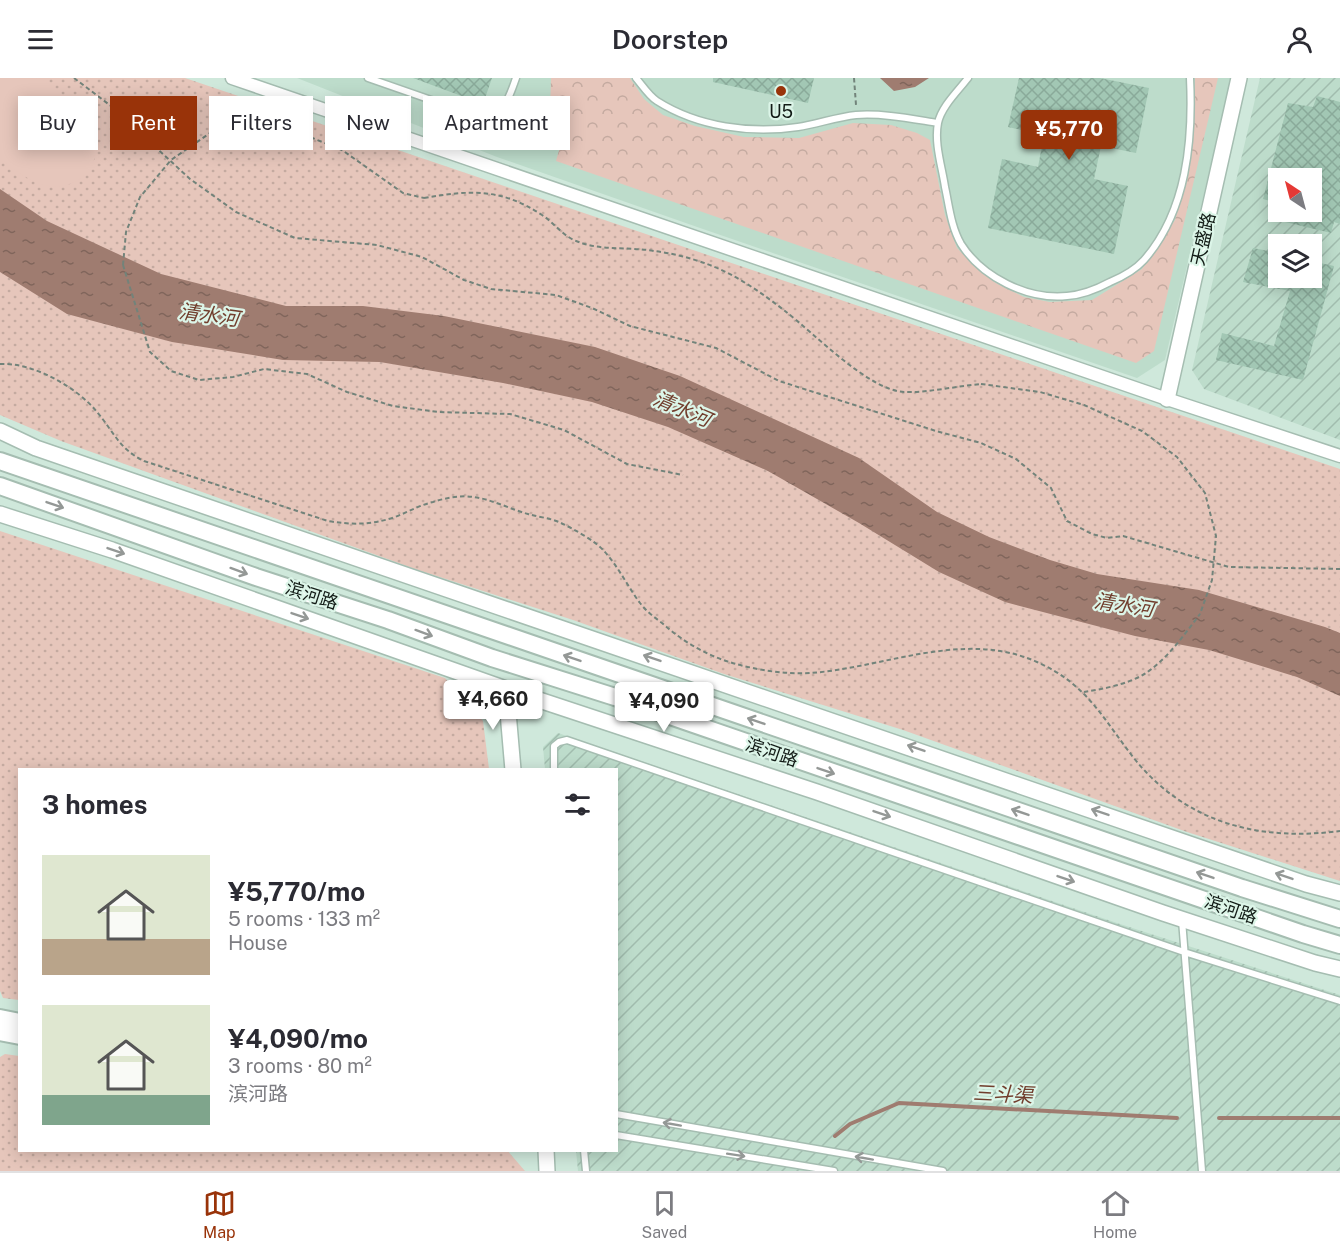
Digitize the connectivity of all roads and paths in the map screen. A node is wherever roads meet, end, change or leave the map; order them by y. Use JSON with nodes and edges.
{"nodes":[{"id":1,"x":74,"y":78,"type":"edge"},
{"id":2,"x":232,"y":78,"type":"edge"},
{"id":3,"x":368,"y":78,"type":"edge"},
{"id":4,"x":516,"y":78,"type":"edge"},
{"id":5,"x":636,"y":78,"type":"edge"},
{"id":6,"x":854,"y":78,"type":"edge"},
{"id":7,"x":968,"y":78,"type":"edge"},
{"id":8,"x":1190,"y":78,"type":"edge"},
{"id":9,"x":1239,"y":78,"type":"edge"},
{"id":10,"x":247,"y":80,"type":"edge"},
{"id":11,"x":856,"y":115,"type":"junction"},
{"id":12,"x":938,"y":123,"type":"junction"},
{"id":13,"x":0,"y":364,"type":"edge"},
{"id":14,"x":1167,"y":399,"type":"junction"},
{"id":15,"x":0,"y":432,"type":"edge"},
{"id":16,"x":1340,"y":456,"type":"edge"},
{"id":17,"x":0,"y":461,"type":"edge"},
{"id":18,"x":684,"y":475,"type":"dead end"},
{"id":19,"x":0,"y":486,"type":"edge"},
{"id":20,"x":0,"y":514,"type":"edge"},
{"id":21,"x":1340,"y":569,"type":"edge"},
{"id":22,"x":506,"y":689,"type":"junction"},
{"id":23,"x":1084,"y":692,"type":"junction"},
{"id":24,"x":513,"y":768,"type":"edge"},
{"id":25,"x":555,"y":768,"type":"edge"},
{"id":26,"x":1340,"y":831,"type":"edge"},
{"id":27,"x":1340,"y":893,"type":"edge"},
{"id":28,"x":1182,"y":919,"type":"junction"},
{"id":29,"x":1340,"y":919,"type":"edge"},
{"id":30,"x":1340,"y":945,"type":"edge"},
{"id":31,"x":1184,"y":952,"type":"junction"},
{"id":32,"x":1340,"y":969,"type":"edge"},
{"id":33,"x":1340,"y":1001,"type":"edge"},
{"id":34,"x":0,"y":1018,"type":"edge"},
{"id":35,"x":18,"y":1022,"type":"edge"},
{"id":36,"x":0,"y":1032,"type":"edge"},
{"id":37,"x":18,"y":1036,"type":"edge"},
{"id":38,"x":618,"y":1114,"type":"edge"},
{"id":39,"x":618,"y":1135,"type":"edge"},
{"id":40,"x":546,"y":1152,"type":"edge"},
{"id":41,"x":584,"y":1152,"type":"edge"},
{"id":42,"x":547,"y":1171,"type":"edge"},
{"id":43,"x":586,"y":1171,"type":"edge"},
{"id":44,"x":834,"y":1171,"type":"edge"},
{"id":45,"x":943,"y":1171,"type":"edge"},
{"id":46,"x":1202,"y":1171,"type":"edge"}],
"edges":[{"from":1,"to":21,"type":"path"},
{"from":2,"to":10,"type":"street"},
{"from":3,"to":4,"type":"lane"},
{"from":5,"to":11,"type":"lane"},
{"from":6,"to":11,"type":"path"},
{"from":7,"to":12,"type":"lane"},
{"from":8,"to":12,"type":"lane"},
{"from":9,"to":14,"type":"street","name":"天盛路"},
{"from":10,"to":14,"type":"street"},
{"from":11,"to":12,"type":"lane"},
{"from":13,"to":23,"type":"path"},
{"from":14,"to":16,"type":"street"},
{"from":27,"to":15,"type":"street","one_way":true},
{"from":29,"to":17,"type":"main road","name":"滨河路","one_way":true},
{"from":18,"to":23,"type":"path","bridge":true},
{"from":19,"to":30,"type":"main road","name":"滨河路","one_way":true},
{"from":20,"to":22,"type":"street","one_way":true},
{"from":22,"to":24,"type":"street"},
{"from":22,"to":28,"type":"street","one_way":true},
{"from":23,"to":26,"type":"path"},
{"from":25,"to":31,"type":"lane"},
{"from":28,"to":31,"type":"lane"},
{"from":28,"to":32,"type":"street"},
{"from":31,"to":33,"type":"lane"},
{"from":31,"to":46,"type":"lane"},
{"from":34,"to":35,"type":"main road"},
{"from":36,"to":37,"type":"main road"},
{"from":45,"to":38,"type":"lane","one_way":true},
{"from":39,"to":44,"type":"lane","one_way":true},
{"from":40,"to":42,"type":"street"},
{"from":41,"to":43,"type":"lane"}]}
